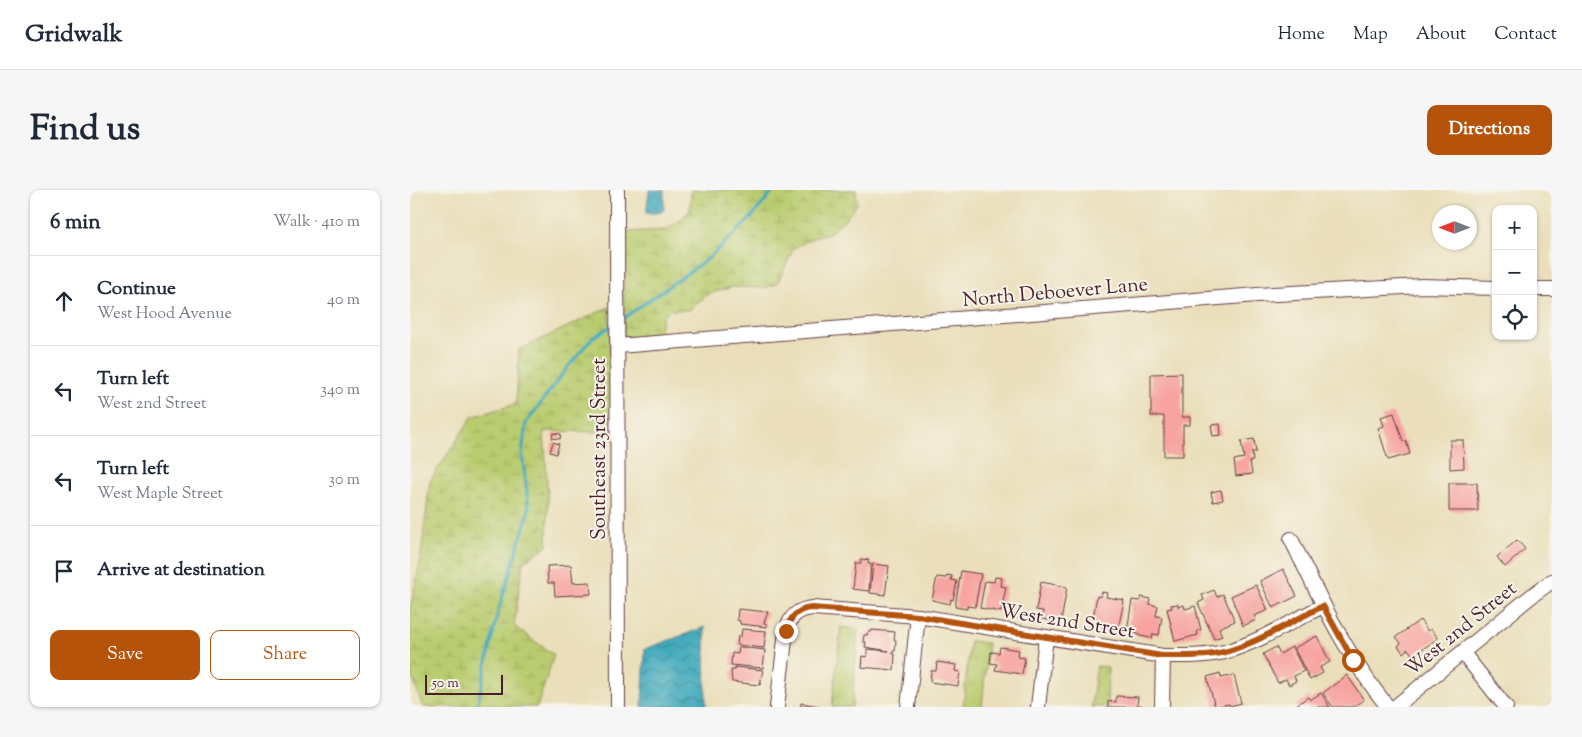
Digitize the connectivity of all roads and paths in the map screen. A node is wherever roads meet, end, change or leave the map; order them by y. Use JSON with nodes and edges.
{"nodes":[{"id":1,"x":617,"y":190,"type":"edge"},
{"id":2,"x":1492,"y":288,"type":"edge"},
{"id":3,"x":1537,"y":288,"type":"edge"},
{"id":4,"x":1552,"y":289,"type":"edge"},
{"id":5,"x":618,"y":346,"type":"junction"},
{"id":6,"x":1291,"y":539,"type":"dead end"},
{"id":7,"x":1552,"y":582,"type":"edge"},
{"id":8,"x":1323,"y":606,"type":"junction"},
{"id":9,"x":918,"y":616,"type":"junction"},
{"id":10,"x":1046,"y":637,"type":"junction"},
{"id":11,"x":1464,"y":653,"type":"junction"},
{"id":12,"x":1162,"y":656,"type":"junction"},
{"id":13,"x":618,"y":707,"type":"edge"},
{"id":14,"x":777,"y":707,"type":"edge"},
{"id":15,"x":908,"y":707,"type":"edge"},
{"id":16,"x":1038,"y":707,"type":"edge"},
{"id":17,"x":1162,"y":707,"type":"edge"},
{"id":18,"x":1388,"y":707,"type":"edge"},
{"id":19,"x":1395,"y":707,"type":"edge"},
{"id":20,"x":1506,"y":707,"type":"edge"}],
"edges":[{"from":1,"to":5,"type":"street","name":"Southeast 23rd Street"},
{"from":2,"to":5,"type":"street","name":"North Deboever Lane"},
{"from":3,"to":4,"type":"street"},
{"from":5,"to":13,"type":"street","name":"Southeast 23rd Street"},
{"from":6,"to":8,"type":"street"},
{"from":7,"to":11,"type":"street","name":"West 2nd Street"},
{"from":8,"to":12,"type":"street","name":"West 2nd Street"},
{"from":8,"to":18,"type":"street"},
{"from":9,"to":10,"type":"street","name":"West 2nd Street"},
{"from":9,"to":14,"type":"street","name":"West 2nd Street"},
{"from":9,"to":15,"type":"street"},
{"from":10,"to":12,"type":"street","name":"West 2nd Street"},
{"from":10,"to":16,"type":"street"},
{"from":11,"to":19,"type":"street","name":"West 2nd Street"},
{"from":11,"to":20,"type":"street"},
{"from":12,"to":17,"type":"street"}]}
